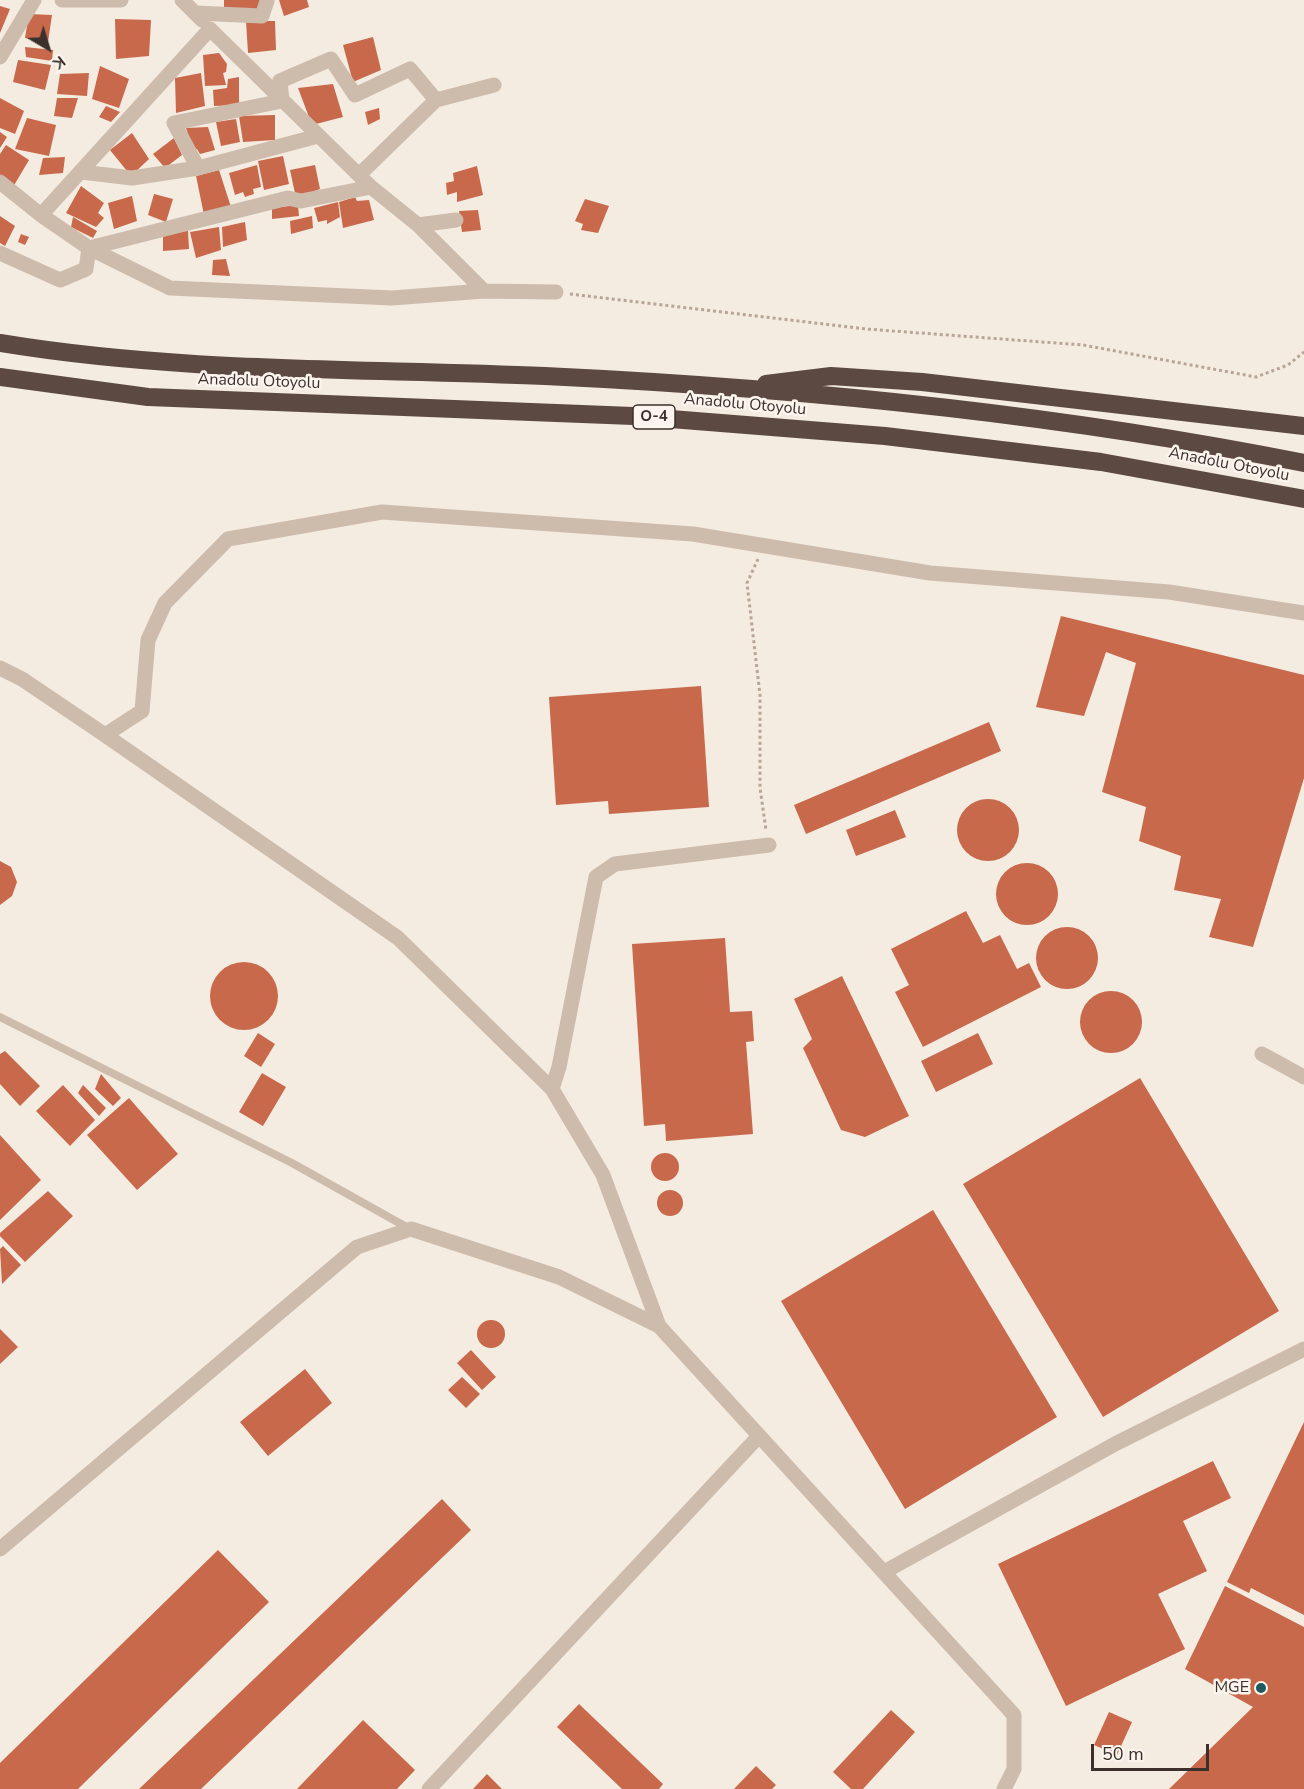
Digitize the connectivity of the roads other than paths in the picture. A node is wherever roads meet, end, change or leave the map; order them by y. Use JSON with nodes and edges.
{"nodes":[{"id":1,"x":34,"y":0,"type":"edge"},
{"id":2,"x":62,"y":0,"type":"edge"},
{"id":3,"x":121,"y":0,"type":"edge"},
{"id":4,"x":182,"y":0,"type":"edge"},
{"id":5,"x":267,"y":1,"type":"edge"},
{"id":6,"x":195,"y":13,"type":"junction"},
{"id":7,"x":210,"y":28,"type":"junction"},
{"id":8,"x":0,"y":57,"type":"edge"},
{"id":9,"x":494,"y":85,"type":"dead end"},
{"id":10,"x":436,"y":100,"type":"junction"},
{"id":11,"x":282,"y":101,"type":"junction"},
{"id":12,"x":318,"y":136,"type":"junction"},
{"id":13,"x":198,"y":168,"type":"junction"},
{"id":14,"x":81,"y":172,"type":"junction"},
{"id":15,"x":359,"y":175,"type":"junction"},
{"id":16,"x":0,"y":182,"type":"edge"},
{"id":17,"x":371,"y":187,"type":"junction"},
{"id":18,"x":41,"y":215,"type":"junction"},
{"id":19,"x":456,"y":220,"type":"dead end"},
{"id":20,"x":417,"y":225,"type":"junction"},
{"id":21,"x":89,"y":248,"type":"junction"},
{"id":22,"x":0,"y":253,"type":"edge"},
{"id":23,"x":484,"y":291,"type":"junction"},
{"id":24,"x":556,"y":292,"type":"road end"},
{"id":25,"x":0,"y":343,"type":"edge"},
{"id":26,"x":0,"y":377,"type":"edge"},
{"id":27,"x":730,"y":388,"type":"junction"},
{"id":28,"x":1304,"y":426,"type":"edge"},
{"id":29,"x":1304,"y":463,"type":"edge"},
{"id":30,"x":1304,"y":499,"type":"edge"},
{"id":31,"x":1304,"y":613,"type":"edge"},
{"id":32,"x":0,"y":668,"type":"edge"},
{"id":33,"x":105,"y":735,"type":"junction"},
{"id":34,"x":769,"y":845,"type":"road end"},
{"id":35,"x":0,"y":1017,"type":"edge"},
{"id":36,"x":1262,"y":1054,"type":"dead end"},
{"id":37,"x":1304,"y":1077,"type":"edge"},
{"id":38,"x":552,"y":1089,"type":"junction"},
{"id":39,"x":411,"y":1229,"type":"junction"},
{"id":40,"x":659,"y":1326,"type":"junction"},
{"id":41,"x":1304,"y":1349,"type":"edge"},
{"id":42,"x":759,"y":1436,"type":"junction"},
{"id":43,"x":0,"y":1549,"type":"edge"},
{"id":44,"x":884,"y":1572,"type":"junction"},
{"id":45,"x":429,"y":1789,"type":"edge"},
{"id":46,"x":1004,"y":1789,"type":"edge"}],
"edges":[{"from":1,"to":8,"type":"street"},
{"from":2,"to":3,"type":"street"},
{"from":4,"to":6,"type":"street"},
{"from":5,"to":6,"type":"street"},
{"from":6,"to":7,"type":"street"},
{"from":7,"to":11,"type":"street"},
{"from":7,"to":14,"type":"street"},
{"from":9,"to":10,"type":"street"},
{"from":10,"to":11,"type":"street"},
{"from":10,"to":15,"type":"street"},
{"from":11,"to":12,"type":"street"},
{"from":11,"to":13,"type":"street"},
{"from":12,"to":13,"type":"street"},
{"from":12,"to":15,"type":"street"},
{"from":13,"to":14,"type":"street"},
{"from":14,"to":18,"type":"street"},
{"from":15,"to":17,"type":"street"},
{"from":16,"to":18,"type":"street"},
{"from":17,"to":20,"type":"street"},
{"from":17,"to":21,"type":"street"},
{"from":18,"to":21,"type":"street"},
{"from":19,"to":20,"type":"street"},
{"from":20,"to":23,"type":"street"},
{"from":21,"to":22,"type":"street"},
{"from":21,"to":23,"type":"street"},
{"from":23,"to":24,"type":"street"},
{"from":25,"to":27,"type":"highway","name":"Anadolu Otoyolu","number":"O-4"},
{"from":26,"to":30,"type":"highway","name":"Anadolu Otoyolu","number":"O-4"},
{"from":27,"to":28,"type":"highway"},
{"from":27,"to":29,"type":"highway","name":"Anadolu Otoyolu","number":"O-4"},
{"from":31,"to":33,"type":"street"},
{"from":32,"to":33,"type":"street"},
{"from":33,"to":38,"type":"street"},
{"from":34,"to":38,"type":"street"},
{"from":35,"to":39,"type":"lane"},
{"from":36,"to":37,"type":"street"},
{"from":38,"to":40,"type":"street"},
{"from":39,"to":40,"type":"street"},
{"from":39,"to":43,"type":"street"},
{"from":40,"to":42,"type":"street"},
{"from":41,"to":44,"type":"street"},
{"from":42,"to":44,"type":"street"},
{"from":42,"to":45,"type":"street"},
{"from":44,"to":46,"type":"street"}]}
